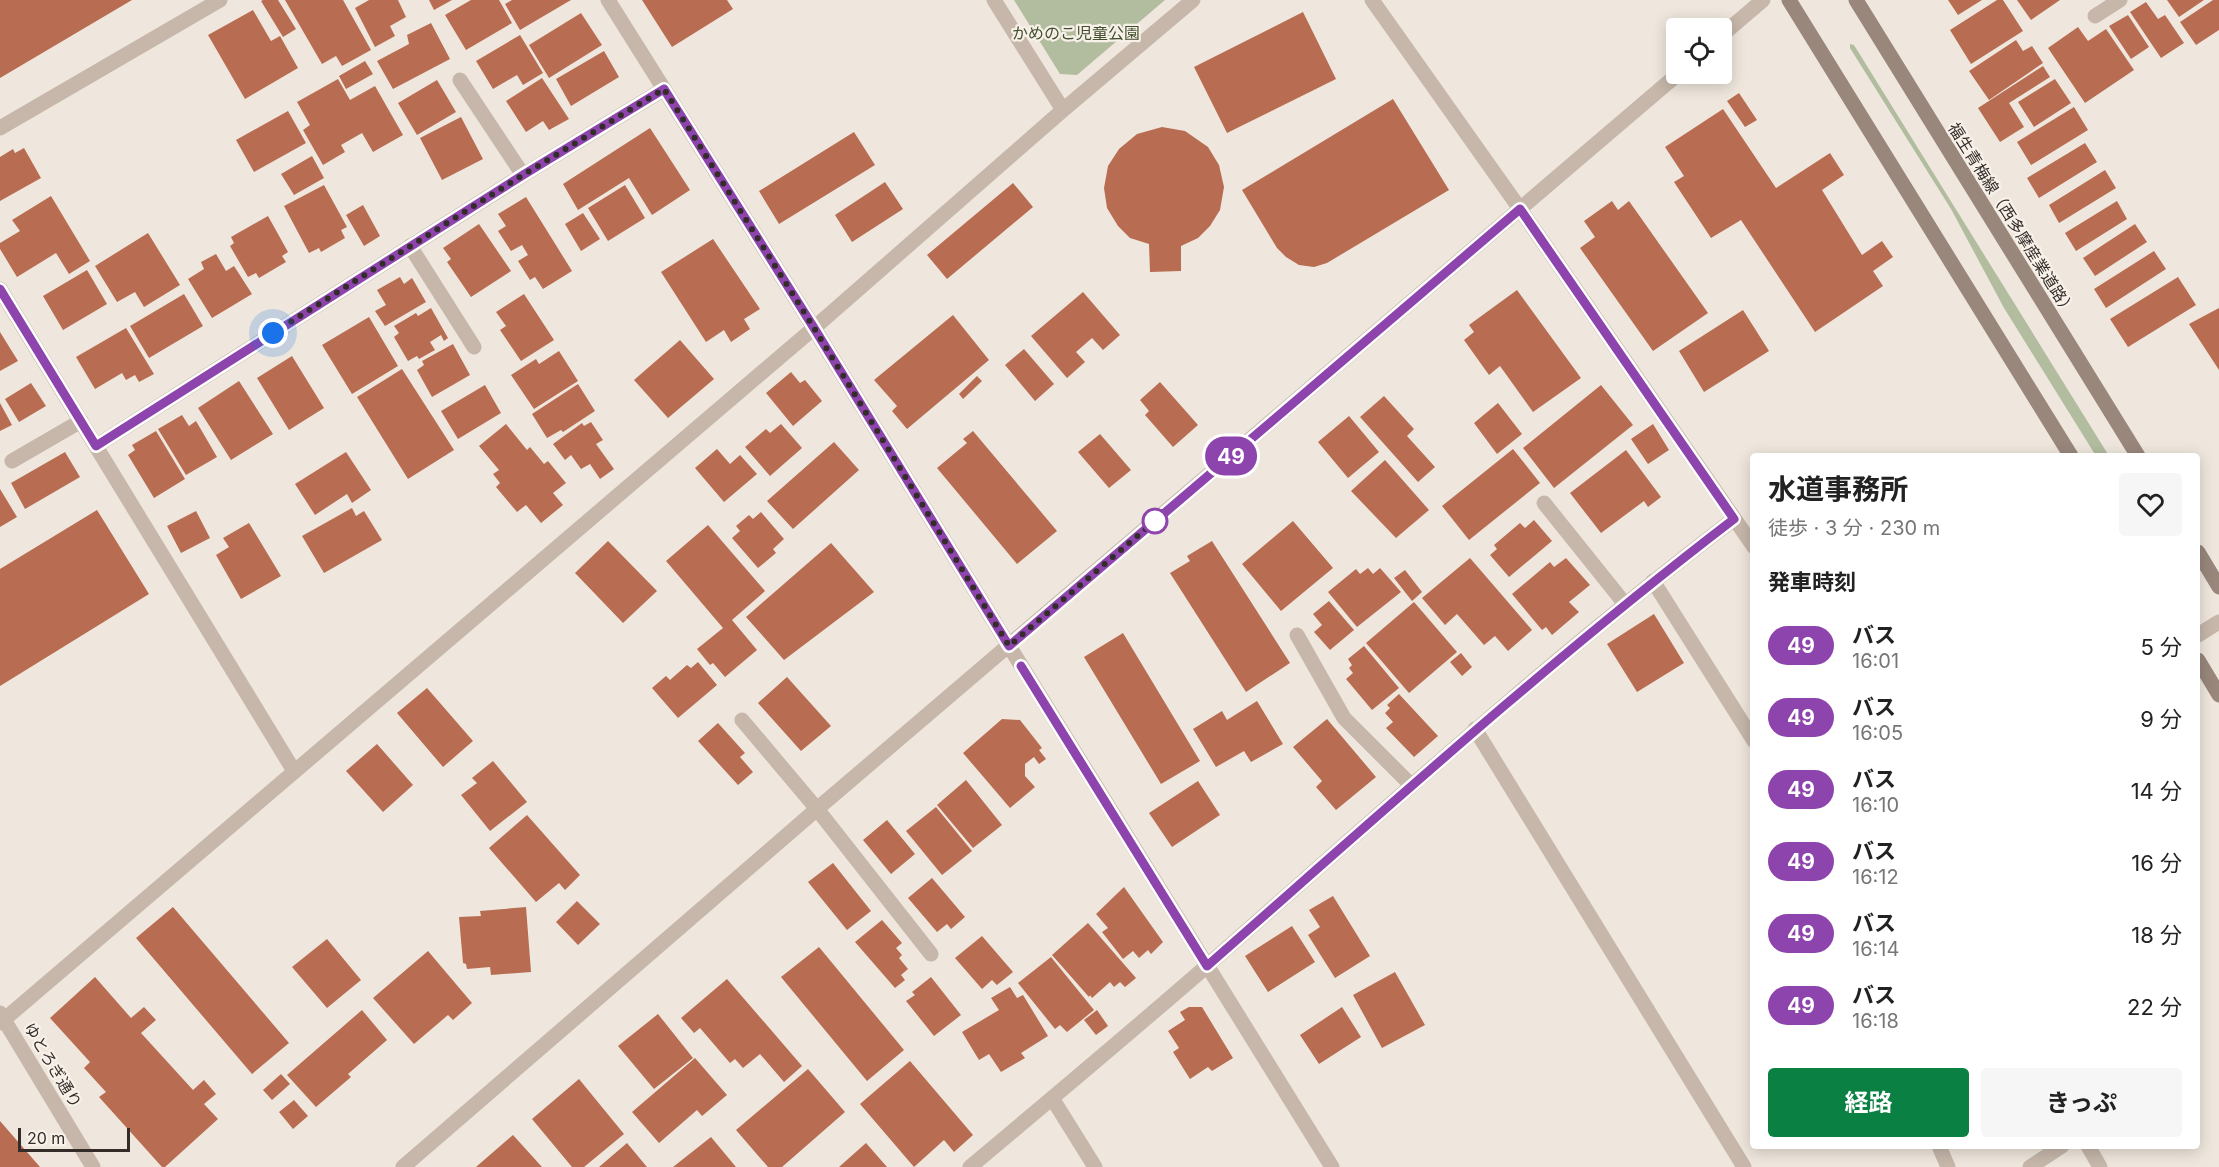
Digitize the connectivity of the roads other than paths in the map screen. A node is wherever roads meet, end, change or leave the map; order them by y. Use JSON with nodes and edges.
{"nodes":[{"id":1,"x":220,"y":0,"type":"edge"},
{"id":2,"x":608,"y":0,"type":"edge"},
{"id":3,"x":994,"y":0,"type":"edge"},
{"id":4,"x":1193,"y":0,"type":"edge"},
{"id":5,"x":1372,"y":0,"type":"edge"},
{"id":6,"x":1763,"y":0,"type":"edge"},
{"id":7,"x":1789,"y":0,"type":"edge"},
{"id":8,"x":1856,"y":0,"type":"edge"},
{"id":9,"x":2120,"y":0,"type":"edge"},
{"id":10,"x":2095,"y":16,"type":"dead end"},
{"id":11,"x":1732,"y":26,"type":"edge"},
{"id":12,"x":460,"y":80,"type":"dead end"},
{"id":13,"x":1666,"y":84,"type":"edge"},
{"id":14,"x":664,"y":89,"type":"junction"},
{"id":15,"x":1063,"y":110,"type":"junction"},
{"id":16,"x":0,"y":128,"type":"edge"},
{"id":17,"x":523,"y":175,"type":"junction"},
{"id":18,"x":1520,"y":209,"type":"junction"},
{"id":19,"x":410,"y":246,"type":"junction"},
{"id":20,"x":0,"y":289,"type":"edge"},
{"id":21,"x":814,"y":328,"type":"junction"},
{"id":22,"x":474,"y":346,"type":"dead end"},
{"id":23,"x":81,"y":421,"type":"junction"},
{"id":24,"x":96,"y":446,"type":"junction"},
{"id":25,"x":2069,"y":453,"type":"edge"},
{"id":26,"x":2136,"y":453,"type":"edge"},
{"id":27,"x":12,"y":461,"type":"dead end"},
{"id":28,"x":1544,"y":503,"type":"dead end"},
{"id":29,"x":1734,"y":519,"type":"junction"},
{"id":30,"x":1750,"y":541,"type":"edge"},
{"id":31,"x":2200,"y":555,"type":"edge"},
{"id":32,"x":1653,"y":581,"type":"junction"},
{"id":33,"x":2219,"y":587,"type":"edge"},
{"id":34,"x":1625,"y":604,"type":"junction"},
{"id":35,"x":2219,"y":622,"type":"edge"},
{"id":36,"x":2200,"y":634,"type":"edge"},
{"id":37,"x":1298,"y":635,"type":"dead end"},
{"id":38,"x":1009,"y":646,"type":"junction"},
{"id":39,"x":2200,"y":663,"type":"edge"},
{"id":40,"x":2219,"y":694,"type":"edge"},
{"id":41,"x":742,"y":720,"type":"dead end"},
{"id":42,"x":1475,"y":729,"type":"junction"},
{"id":43,"x":1750,"y":735,"type":"edge"},
{"id":44,"x":294,"y":771,"type":"junction"},
{"id":45,"x":1411,"y":786,"type":"junction"},
{"id":46,"x":817,"y":809,"type":"junction"},
{"id":47,"x":931,"y":954,"type":"dead end"},
{"id":48,"x":1207,"y":966,"type":"junction"},
{"id":49,"x":1,"y":1019,"type":"edge"},
{"id":50,"x":1052,"y":1098,"type":"junction"},
{"id":51,"x":1940,"y":1149,"type":"edge"},
{"id":52,"x":2057,"y":1149,"type":"edge"},
{"id":53,"x":2090,"y":1149,"type":"edge"},
{"id":54,"x":93,"y":1167,"type":"edge"},
{"id":55,"x":403,"y":1167,"type":"edge"},
{"id":56,"x":970,"y":1167,"type":"edge"},
{"id":57,"x":1095,"y":1167,"type":"edge"},
{"id":58,"x":1332,"y":1167,"type":"edge"},
{"id":59,"x":1744,"y":1167,"type":"edge"},
{"id":60,"x":1948,"y":1167,"type":"edge"},
{"id":61,"x":2030,"y":1167,"type":"edge"},
{"id":62,"x":2100,"y":1167,"type":"edge"}],
"edges":[{"from":1,"to":16,"type":"street"},
{"from":2,"to":14,"type":"street"},
{"from":3,"to":15,"type":"street"},
{"from":4,"to":15,"type":"street"},
{"from":5,"to":18,"type":"street"},
{"from":6,"to":11,"type":"street"},
{"from":7,"to":25,"type":"main road"},
{"from":8,"to":26,"type":"main road","name":"福生青梅線（西多摩産業道路）"},
{"from":9,"to":10,"type":"street"},
{"from":12,"to":17,"type":"street"},
{"from":13,"to":18,"type":"street"},
{"from":14,"to":17,"type":"street"},
{"from":14,"to":21,"type":"street"},
{"from":15,"to":21,"type":"street"},
{"from":17,"to":19,"type":"street"},
{"from":18,"to":29,"type":"street"},
{"from":18,"to":38,"type":"street"},
{"from":19,"to":22,"type":"street"},
{"from":19,"to":24,"type":"street"},
{"from":20,"to":23,"type":"street"},
{"from":21,"to":38,"type":"street"},
{"from":21,"to":44,"type":"street"},
{"from":23,"to":24,"type":"street"},
{"from":23,"to":27,"type":"street"},
{"from":24,"to":44,"type":"street"},
{"from":28,"to":34,"type":"street"},
{"from":29,"to":30,"type":"street"},
{"from":29,"to":32,"type":"street"},
{"from":31,"to":33,"type":"main road"},
{"from":32,"to":34,"type":"street"},
{"from":32,"to":43,"type":"street"},
{"from":34,"to":42,"type":"street"},
{"from":35,"to":36,"type":"street"},
{"from":37,"to":45,"type":"street"},
{"from":38,"to":46,"type":"street"},
{"from":38,"to":48,"type":"street"},
{"from":39,"to":40,"type":"main road"},
{"from":41,"to":46,"type":"street"},
{"from":42,"to":45,"type":"street"},
{"from":42,"to":59,"type":"street"},
{"from":44,"to":49,"type":"street"},
{"from":45,"to":48,"type":"street"},
{"from":46,"to":47,"type":"street"},
{"from":46,"to":55,"type":"street"},
{"from":48,"to":50,"type":"street"},
{"from":48,"to":58,"type":"street"},
{"from":49,"to":54,"type":"street","name":"ゆとろぎ通り"},
{"from":50,"to":56,"type":"street"},
{"from":50,"to":57,"type":"street"},
{"from":51,"to":60,"type":"street"},
{"from":52,"to":61,"type":"street"},
{"from":53,"to":62,"type":"street"}]}
